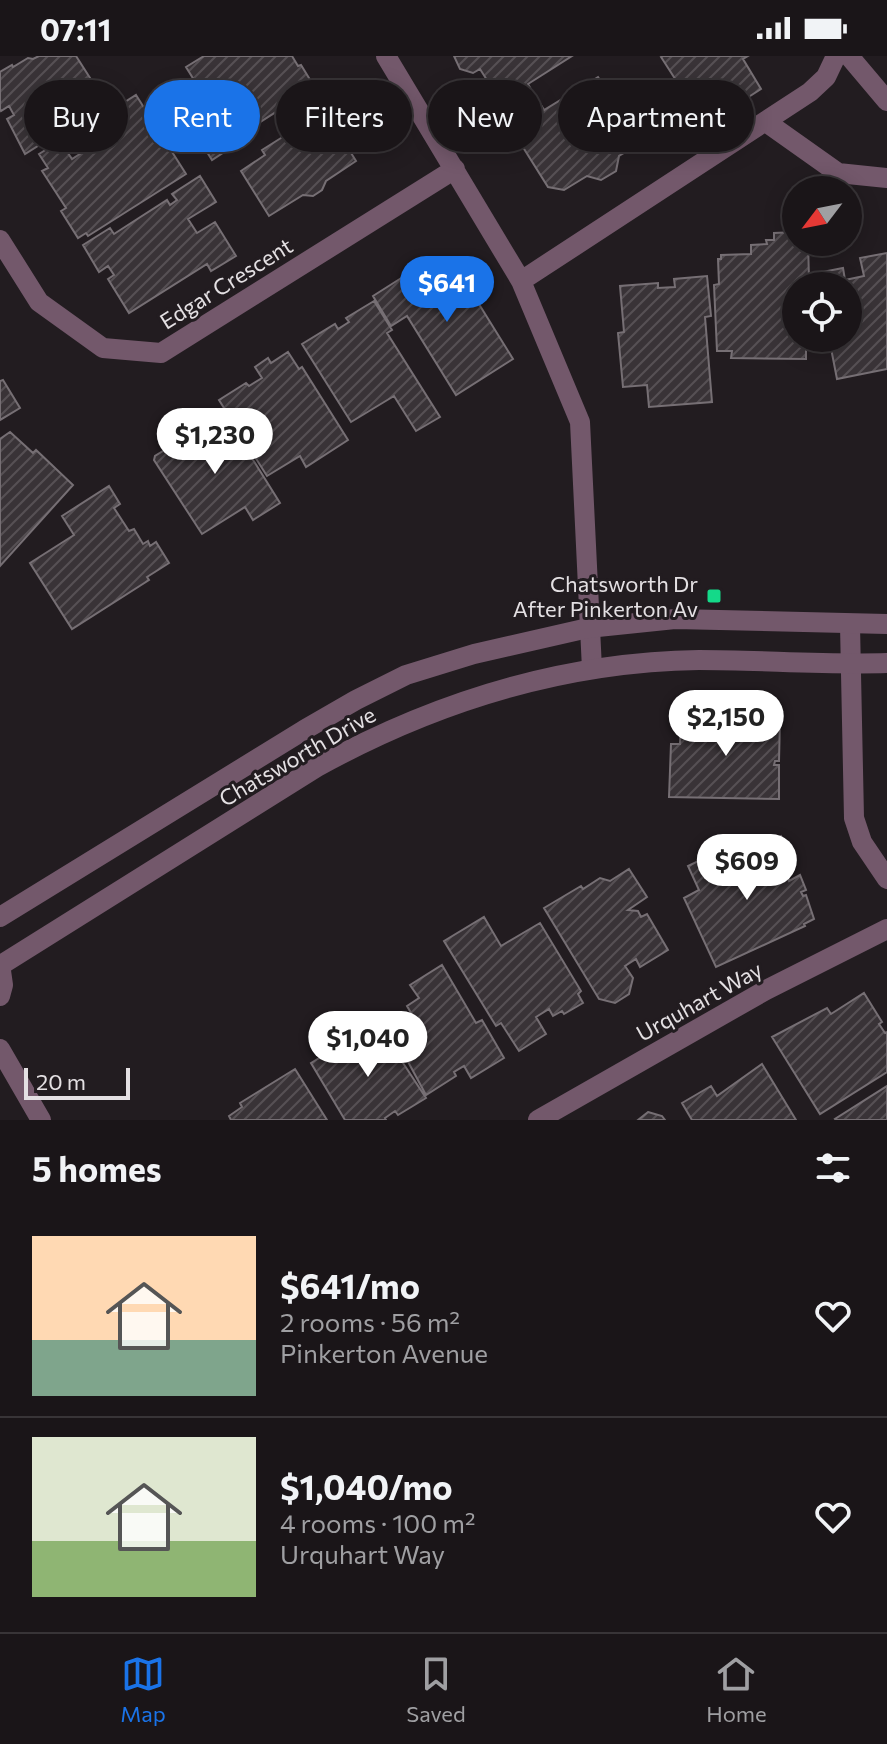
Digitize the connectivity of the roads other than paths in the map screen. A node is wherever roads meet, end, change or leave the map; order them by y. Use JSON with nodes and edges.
{"nodes":[{"id":1,"x":386,"y":56,"type":"edge"},
{"id":2,"x":836,"y":56,"type":"edge"},
{"id":3,"x":849,"y":56,"type":"edge"},
{"id":4,"x":887,"y":101,"type":"edge"},
{"id":5,"x":766,"y":122,"type":"junction"},
{"id":6,"x":455,"y":169,"type":"junction"},
{"id":7,"x":887,"y":178,"type":"edge"},
{"id":8,"x":0,"y":240,"type":"edge"},
{"id":9,"x":521,"y":281,"type":"junction"},
{"id":10,"x":887,"y":624,"type":"edge"},
{"id":11,"x":850,"y":625,"type":"junction"},
{"id":12,"x":588,"y":628,"type":"junction"},
{"id":13,"x":887,"y":663,"type":"edge"},
{"id":14,"x":850,"y":664,"type":"junction"},
{"id":15,"x":592,"y":669,"type":"junction"},
{"id":16,"x":887,"y":879,"type":"edge"},
{"id":17,"x":0,"y":917,"type":"edge"},
{"id":18,"x":887,"y":929,"type":"edge"},
{"id":19,"x":0,"y":964,"type":"edge"},
{"id":20,"x":0,"y":996,"type":"edge"},
{"id":21,"x":0,"y":1049,"type":"edge"},
{"id":22,"x":41,"y":1120,"type":"edge"},
{"id":23,"x":538,"y":1120,"type":"edge"}],
"edges":[{"from":1,"to":6,"type":"street"},
{"from":2,"to":5,"type":"street"},
{"from":3,"to":4,"type":"street"},
{"from":5,"to":7,"type":"street"},
{"from":5,"to":9,"type":"street"},
{"from":6,"to":8,"type":"street","name":"Edgar Crescent"},
{"from":6,"to":9,"type":"street"},
{"from":9,"to":12,"type":"street"},
{"from":10,"to":11,"type":"street","name":"Chatsworth Drive"},
{"from":11,"to":12,"type":"street","name":"Chatsworth Drive"},
{"from":11,"to":14,"type":"street"},
{"from":12,"to":15,"type":"street"},
{"from":12,"to":17,"type":"street","name":"Chatsworth Drive"},
{"from":13,"to":14,"type":"street","name":"Chatsworth Drive"},
{"from":14,"to":15,"type":"street","name":"Chatsworth Drive"},
{"from":14,"to":16,"type":"street"},
{"from":15,"to":19,"type":"street","name":"Chatsworth Drive"},
{"from":18,"to":23,"type":"street","name":"Urquhart Way"},
{"from":19,"to":20,"type":"street"},
{"from":21,"to":22,"type":"street"}]}
